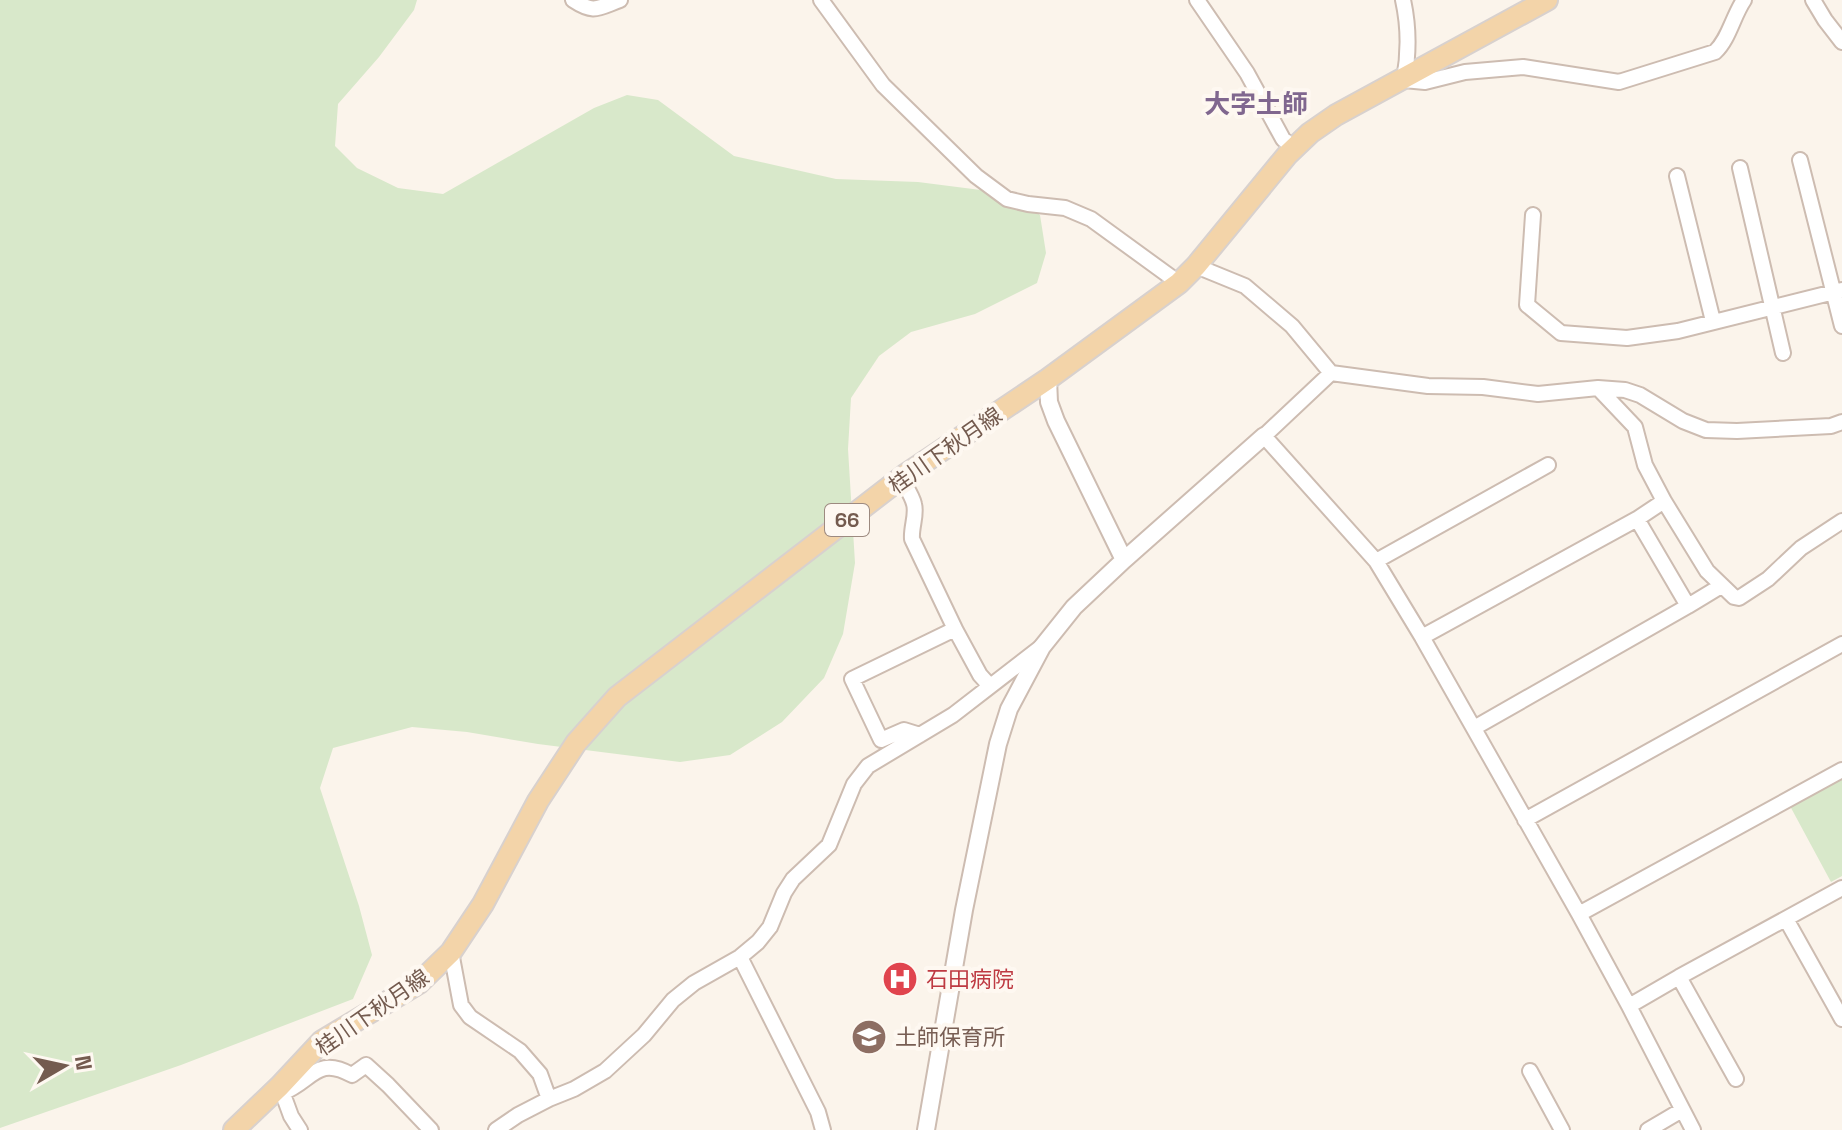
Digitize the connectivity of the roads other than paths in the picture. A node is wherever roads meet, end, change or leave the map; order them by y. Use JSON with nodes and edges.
{"nodes":[{"id":1,"x":573,"y":0,"type":"edge"},
{"id":2,"x":620,"y":0,"type":"edge"},
{"id":3,"x":821,"y":0,"type":"edge"},
{"id":4,"x":1197,"y":0,"type":"edge"},
{"id":5,"x":1403,"y":0,"type":"edge"},
{"id":6,"x":1547,"y":0,"type":"edge"},
{"id":7,"x":1744,"y":0,"type":"edge"},
{"id":8,"x":1813,"y":0,"type":"edge"},
{"id":9,"x":1842,"y":42,"type":"edge"},
{"id":10,"x":1404,"y":80,"type":"junction"},
{"id":11,"x":1294,"y":148,"type":"junction"},
{"id":12,"x":1800,"y":160,"type":"dead end"},
{"id":13,"x":1740,"y":168,"type":"dead end"},
{"id":14,"x":1677,"y":176,"type":"dead end"},
{"id":15,"x":1533,"y":215,"type":"dead end"},
{"id":16,"x":1196,"y":266,"type":"junction"},
{"id":17,"x":1179,"y":283,"type":"junction"},
{"id":18,"x":1838,"y":291,"type":"edge"},
{"id":19,"x":1772,"y":308,"type":"junction"},
{"id":20,"x":1713,"y":321,"type":"junction"},
{"id":21,"x":1842,"y":326,"type":"edge"},
{"id":22,"x":1783,"y":353,"type":"dead end"},
{"id":23,"x":1331,"y":373,"type":"junction"},
{"id":24,"x":1048,"y":379,"type":"junction"},
{"id":25,"x":1598,"y":388,"type":"junction"},
{"id":26,"x":1842,"y":422,"type":"edge"},
{"id":27,"x":1264,"y":436,"type":"junction"},
{"id":28,"x":1548,"y":465,"type":"dead end"},
{"id":29,"x":901,"y":478,"type":"junction"},
{"id":30,"x":1664,"y":501,"type":"junction"},
{"id":31,"x":1637,"y":519,"type":"junction"},
{"id":32,"x":1842,"y":521,"type":"edge"},
{"id":33,"x":1124,"y":560,"type":"junction"},
{"id":34,"x":1376,"y":561,"type":"junction"},
{"id":35,"x":1721,"y":586,"type":"junction"},
{"id":36,"x":1688,"y":606,"type":"junction"},
{"id":37,"x":955,"y":629,"type":"junction"},
{"id":38,"x":1422,"y":637,"type":"junction"},
{"id":39,"x":1842,"y":644,"type":"edge"},
{"id":40,"x":1042,"y":647,"type":"junction"},
{"id":41,"x":990,"y":686,"type":"junction"},
{"id":42,"x":1474,"y":728,"type":"junction"},
{"id":43,"x":920,"y":735,"type":"junction"},
{"id":44,"x":1842,"y":770,"type":"edge"},
{"id":45,"x":1525,"y":820,"type":"junction"},
{"id":46,"x":1842,"y":888,"type":"edge"},
{"id":47,"x":1579,"y":914,"type":"junction"},
{"id":48,"x":1786,"y":919,"type":"junction"},
{"id":49,"x":451,"y":952,"type":"junction"},
{"id":50,"x":740,"y":957,"type":"junction"},
{"id":51,"x":1679,"y":977,"type":"junction"},
{"id":52,"x":1629,"y":1006,"type":"junction"},
{"id":53,"x":1842,"y":1019,"type":"edge"},
{"id":54,"x":1530,"y":1071,"type":"dead end"},
{"id":55,"x":1736,"y":1079,"type":"dead end"},
{"id":56,"x":281,"y":1089,"type":"junction"},
{"id":57,"x":549,"y":1099,"type":"junction"},
{"id":58,"x":1682,"y":1110,"type":"junction"},
{"id":59,"x":234,"y":1130,"type":"edge"},
{"id":60,"x":300,"y":1130,"type":"edge"},
{"id":61,"x":431,"y":1130,"type":"edge"},
{"id":62,"x":496,"y":1130,"type":"edge"},
{"id":63,"x":823,"y":1130,"type":"edge"},
{"id":64,"x":926,"y":1130,"type":"edge"},
{"id":65,"x":1562,"y":1130,"type":"edge"},
{"id":66,"x":1648,"y":1130,"type":"edge"},
{"id":67,"x":1693,"y":1130,"type":"edge"}],
"edges":[{"from":1,"to":2,"type":"street"},
{"from":3,"to":17,"type":"street"},
{"from":4,"to":11,"type":"street"},
{"from":5,"to":10,"type":"street"},
{"from":6,"to":10,"type":"main road","name":"桂川下秋月線","number":"66"},
{"from":7,"to":10,"type":"street"},
{"from":8,"to":9,"type":"street"},
{"from":10,"to":11,"type":"main road","name":"桂川下秋月線","number":"66"},
{"from":11,"to":16,"type":"main road","name":"桂川下秋月線","number":"66"},
{"from":12,"to":18,"type":"street"},
{"from":13,"to":19,"type":"street"},
{"from":14,"to":20,"type":"street"},
{"from":15,"to":20,"type":"street"},
{"from":16,"to":17,"type":"main road","name":"桂川下秋月線","number":"66"},
{"from":16,"to":23,"type":"street"},
{"from":17,"to":24,"type":"main road","name":"桂川下秋月線","number":"66"},
{"from":18,"to":19,"type":"street"},
{"from":18,"to":21,"type":"street"},
{"from":19,"to":20,"type":"street"},
{"from":19,"to":22,"type":"street"},
{"from":23,"to":25,"type":"street"},
{"from":23,"to":27,"type":"street"},
{"from":24,"to":29,"type":"main road","name":"桂川下秋月線","number":"66"},
{"from":24,"to":33,"type":"street"},
{"from":25,"to":26,"type":"street"},
{"from":25,"to":30,"type":"street"},
{"from":27,"to":33,"type":"street"},
{"from":27,"to":34,"type":"street"},
{"from":28,"to":34,"type":"street"},
{"from":29,"to":37,"type":"street"},
{"from":29,"to":49,"type":"main road","name":"桂川下秋月線","number":"66"},
{"from":30,"to":31,"type":"street"},
{"from":30,"to":35,"type":"street"},
{"from":31,"to":36,"type":"street"},
{"from":31,"to":38,"type":"street"},
{"from":32,"to":35,"type":"street"},
{"from":33,"to":40,"type":"street"},
{"from":34,"to":38,"type":"street"},
{"from":35,"to":36,"type":"street"},
{"from":36,"to":42,"type":"street"},
{"from":37,"to":41,"type":"street"},
{"from":37,"to":43,"type":"street"},
{"from":38,"to":42,"type":"street"},
{"from":39,"to":45,"type":"street"},
{"from":40,"to":41,"type":"street"},
{"from":40,"to":64,"type":"street"},
{"from":41,"to":43,"type":"street"},
{"from":42,"to":45,"type":"street"},
{"from":43,"to":50,"type":"street"},
{"from":44,"to":47,"type":"street"},
{"from":45,"to":47,"type":"street"},
{"from":46,"to":48,"type":"street"},
{"from":47,"to":52,"type":"street"},
{"from":48,"to":51,"type":"street"},
{"from":48,"to":53,"type":"street"},
{"from":49,"to":56,"type":"main road","name":"桂川下秋月線","number":"66"},
{"from":49,"to":57,"type":"street"},
{"from":50,"to":57,"type":"street"},
{"from":50,"to":63,"type":"street"},
{"from":51,"to":52,"type":"street"},
{"from":51,"to":55,"type":"street"},
{"from":52,"to":58,"type":"street"},
{"from":54,"to":65,"type":"street"},
{"from":56,"to":59,"type":"main road","name":"桂川下秋月線","number":"66"},
{"from":56,"to":60,"type":"street"},
{"from":56,"to":61,"type":"street"},
{"from":57,"to":62,"type":"street"},
{"from":58,"to":66,"type":"street"},
{"from":58,"to":67,"type":"street"}]}
